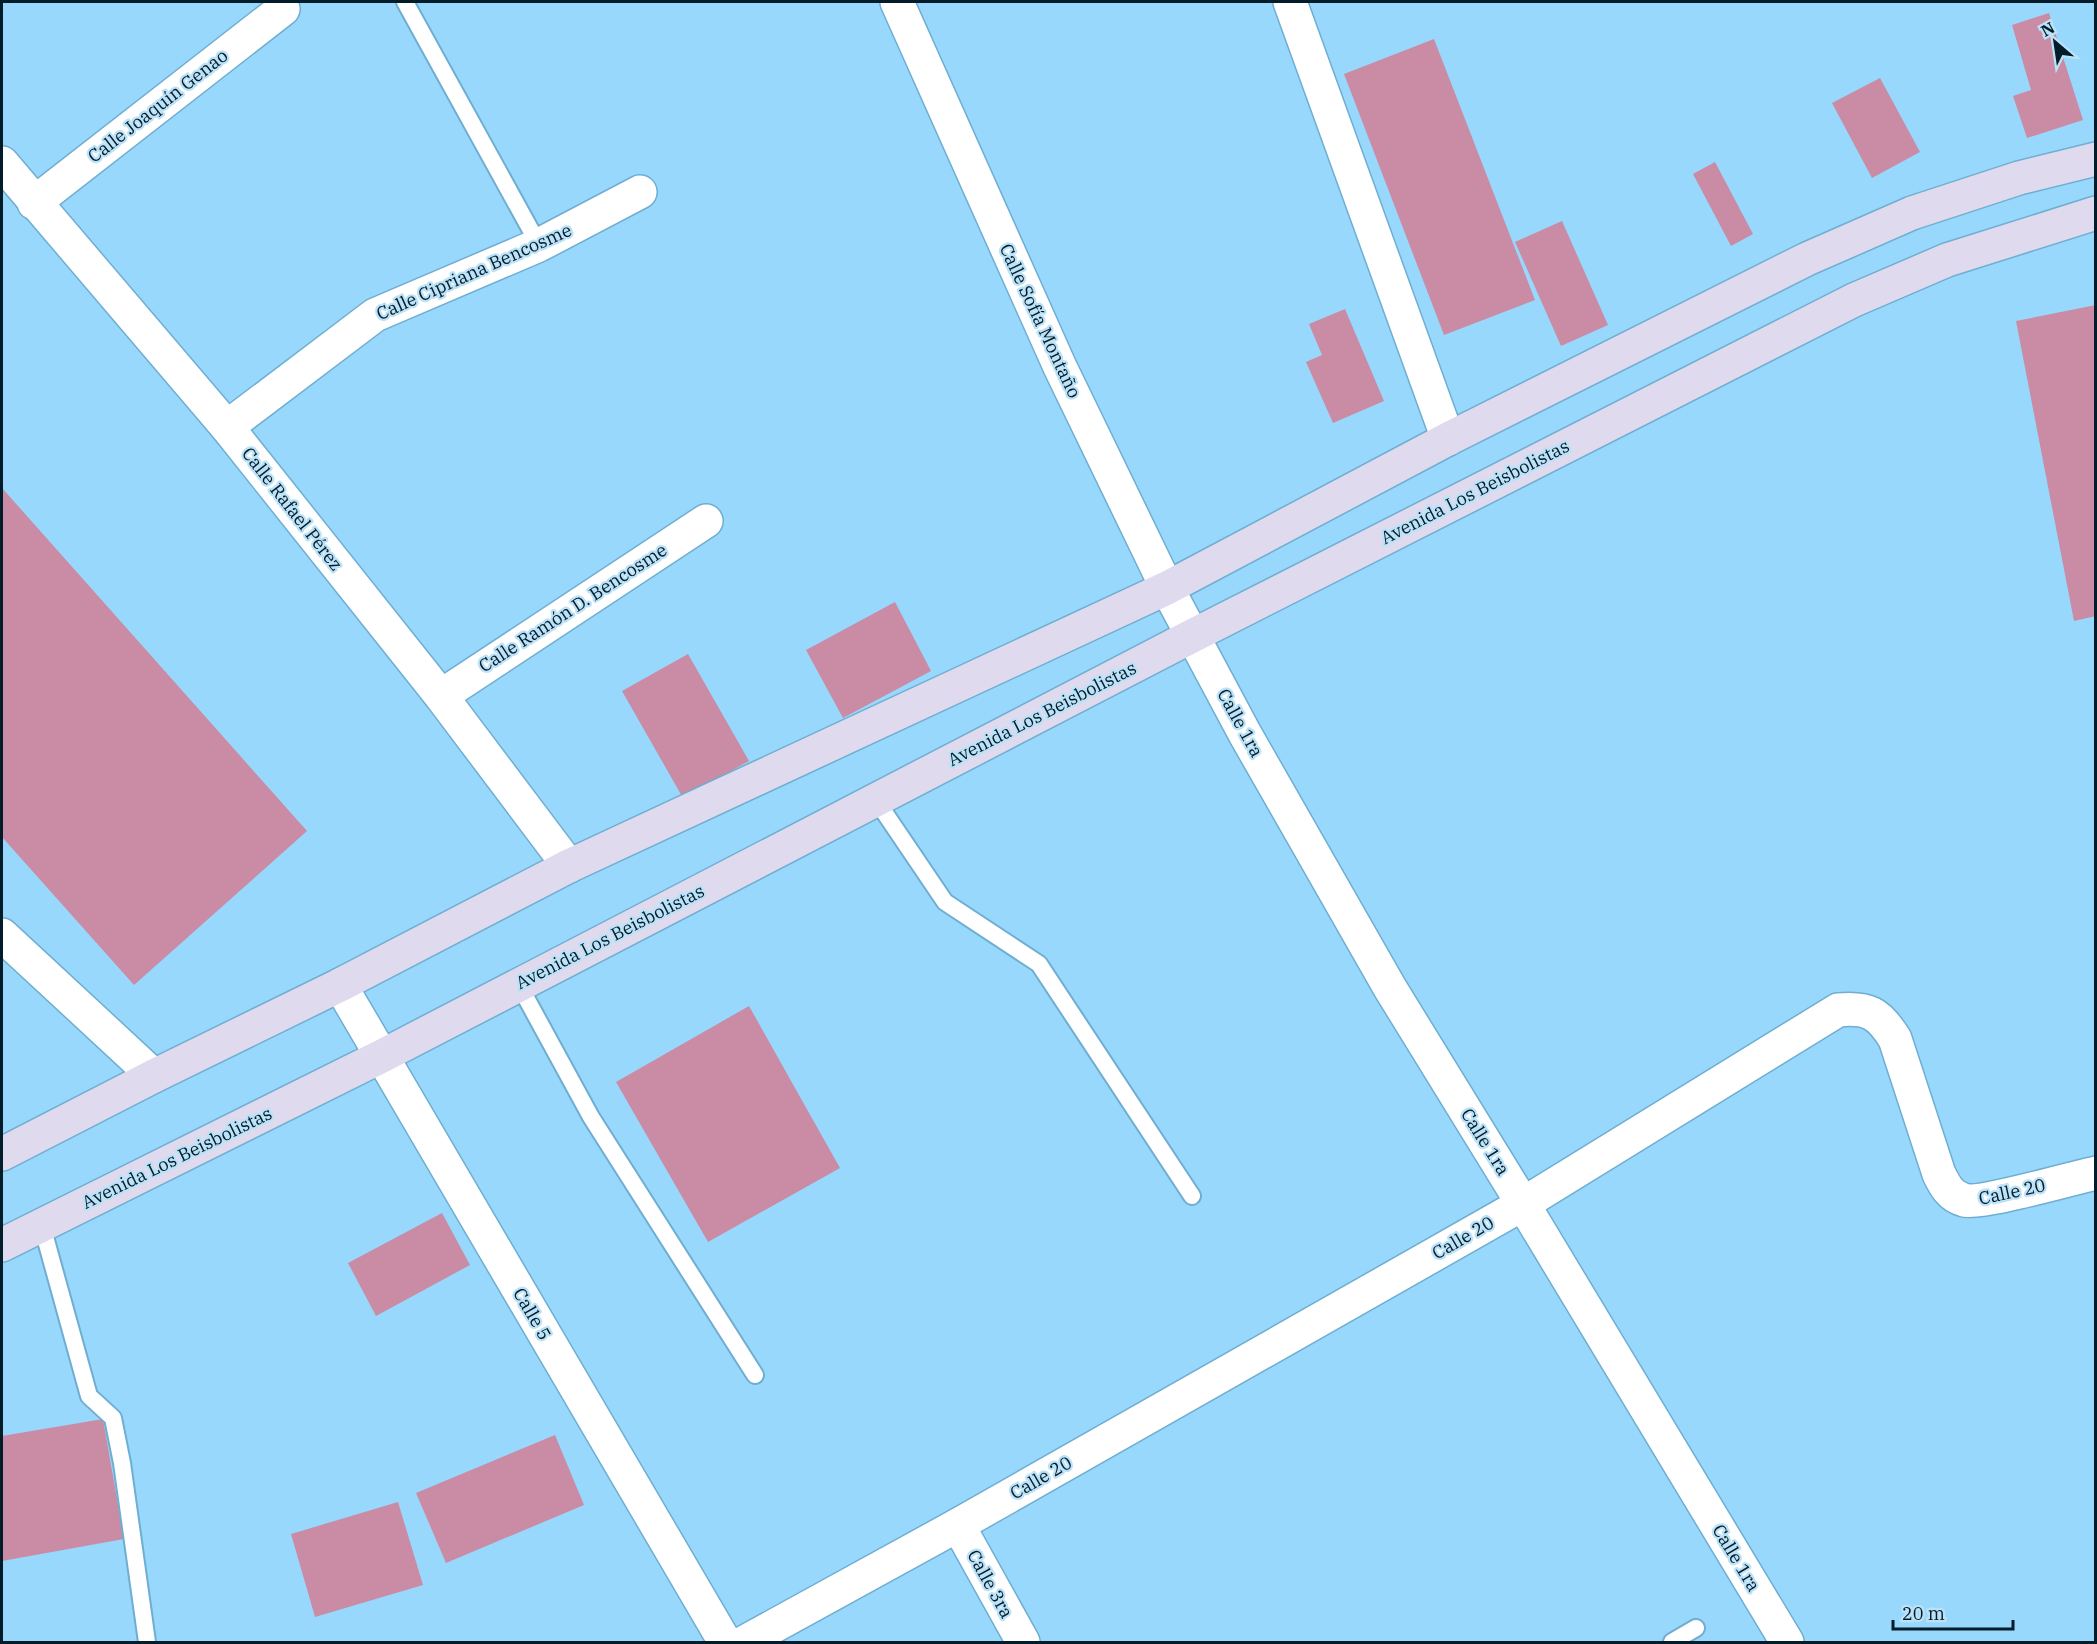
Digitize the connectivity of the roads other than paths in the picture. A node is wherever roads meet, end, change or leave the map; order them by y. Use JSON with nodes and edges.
{"nodes":[{"id":1,"x":405,"y":2,"type":"edge"},
{"id":2,"x":897,"y":2,"type":"edge"},
{"id":3,"x":1290,"y":2,"type":"edge"},
{"id":4,"x":283,"y":9,"type":"dead end"},
{"id":5,"x":2096,"y":159,"type":"edge"},
{"id":6,"x":2,"y":163,"type":"edge"},
{"id":7,"x":640,"y":192,"type":"dead end"},
{"id":8,"x":34,"y":203,"type":"junction"},
{"id":9,"x":2096,"y":213,"type":"edge"},
{"id":10,"x":538,"y":245,"type":"junction"},
{"id":11,"x":227,"y":426,"type":"junction"},
{"id":12,"x":1448,"y":439,"type":"junction"},
{"id":13,"x":706,"y":521,"type":"dead end"},
{"id":14,"x":1167,"y":588,"type":"junction"},
{"id":15,"x":1192,"y":636,"type":"junction"},
{"id":16,"x":441,"y":696,"type":"junction"},
{"id":17,"x":876,"y":800,"type":"junction"},
{"id":18,"x":569,"y":866,"type":"junction"},
{"id":19,"x":2,"y":935,"type":"edge"},
{"id":20,"x":340,"y":985,"type":"junction"},
{"id":21,"x":519,"y":985,"type":"junction"},
{"id":22,"x":382,"y":1056,"type":"junction"},
{"id":23,"x":154,"y":1076,"type":"junction"},
{"id":24,"x":2,"y":1154,"type":"edge"},
{"id":25,"x":2096,"y":1173,"type":"edge"},
{"id":26,"x":1192,"y":1196,"type":"dead end"},
{"id":27,"x":1523,"y":1204,"type":"junction"},
{"id":28,"x":42,"y":1226,"type":"junction"},
{"id":29,"x":2,"y":1245,"type":"edge"},
{"id":30,"x":755,"y":1375,"type":"dead end"},
{"id":31,"x":958,"y":1526,"type":"junction"},
{"id":32,"x":1696,"y":1628,"type":"dead end"},
{"id":33,"x":147,"y":1642,"type":"edge"},
{"id":34,"x":725,"y":1642,"type":"edge"},
{"id":35,"x":745,"y":1642,"type":"edge"},
{"id":36,"x":1023,"y":1642,"type":"edge"},
{"id":37,"x":1672,"y":1642,"type":"edge"},
{"id":38,"x":1787,"y":1642,"type":"edge"}],
"edges":[{"from":1,"to":10,"type":"lane"},
{"from":2,"to":14,"type":"street","name":"Calle Sofía Montaño"},
{"from":3,"to":12,"type":"street"},
{"from":4,"to":8,"type":"street","name":"Calle Joaquín Genao"},
{"from":5,"to":12,"type":"main road"},
{"from":6,"to":8,"type":"street","name":"Calle Rafael Pérez"},
{"from":7,"to":10,"type":"street","name":"Calle Cipriana Bencosme"},
{"from":8,"to":11,"type":"street","name":"Calle Rafael Pérez"},
{"from":9,"to":15,"type":"main road","name":"Avenida Los Beisbolistas"},
{"from":10,"to":11,"type":"street","name":"Calle Cipriana Bencosme"},
{"from":11,"to":16,"type":"street","name":"Calle Rafael Pérez"},
{"from":12,"to":14,"type":"main road"},
{"from":13,"to":16,"type":"street","name":"Calle Ramón D. Bencosme"},
{"from":14,"to":15,"type":"street","name":"Calle Sofía Montaño"},
{"from":14,"to":18,"type":"main road"},
{"from":15,"to":17,"type":"main road","name":"Avenida Los Beisbolistas"},
{"from":15,"to":27,"type":"street","name":"Calle 1ra"},
{"from":16,"to":18,"type":"street","name":"Calle Rafael Pérez"},
{"from":17,"to":21,"type":"main road","name":"Avenida Los Beisbolistas"},
{"from":17,"to":26,"type":"lane"},
{"from":18,"to":20,"type":"main road"},
{"from":19,"to":23,"type":"street"},
{"from":20,"to":22,"type":"street","name":"Calle 5"},
{"from":20,"to":23,"type":"main road"},
{"from":21,"to":22,"type":"main road","name":"Avenida Los Beisbolistas"},
{"from":21,"to":30,"type":"lane"},
{"from":22,"to":28,"type":"main road","name":"Avenida Los Beisbolistas"},
{"from":22,"to":34,"type":"street","name":"Calle 5"},
{"from":23,"to":24,"type":"main road"},
{"from":25,"to":27,"type":"street","name":"Calle 20"},
{"from":27,"to":31,"type":"street","name":"Calle 20"},
{"from":27,"to":38,"type":"street","name":"Calle 1ra"},
{"from":28,"to":29,"type":"main road","name":"Avenida Los Beisbolistas"},
{"from":28,"to":33,"type":"lane"},
{"from":31,"to":35,"type":"street","name":"Calle 20"},
{"from":31,"to":36,"type":"street","name":"Calle 3ra"},
{"from":32,"to":37,"type":"lane"}]}
